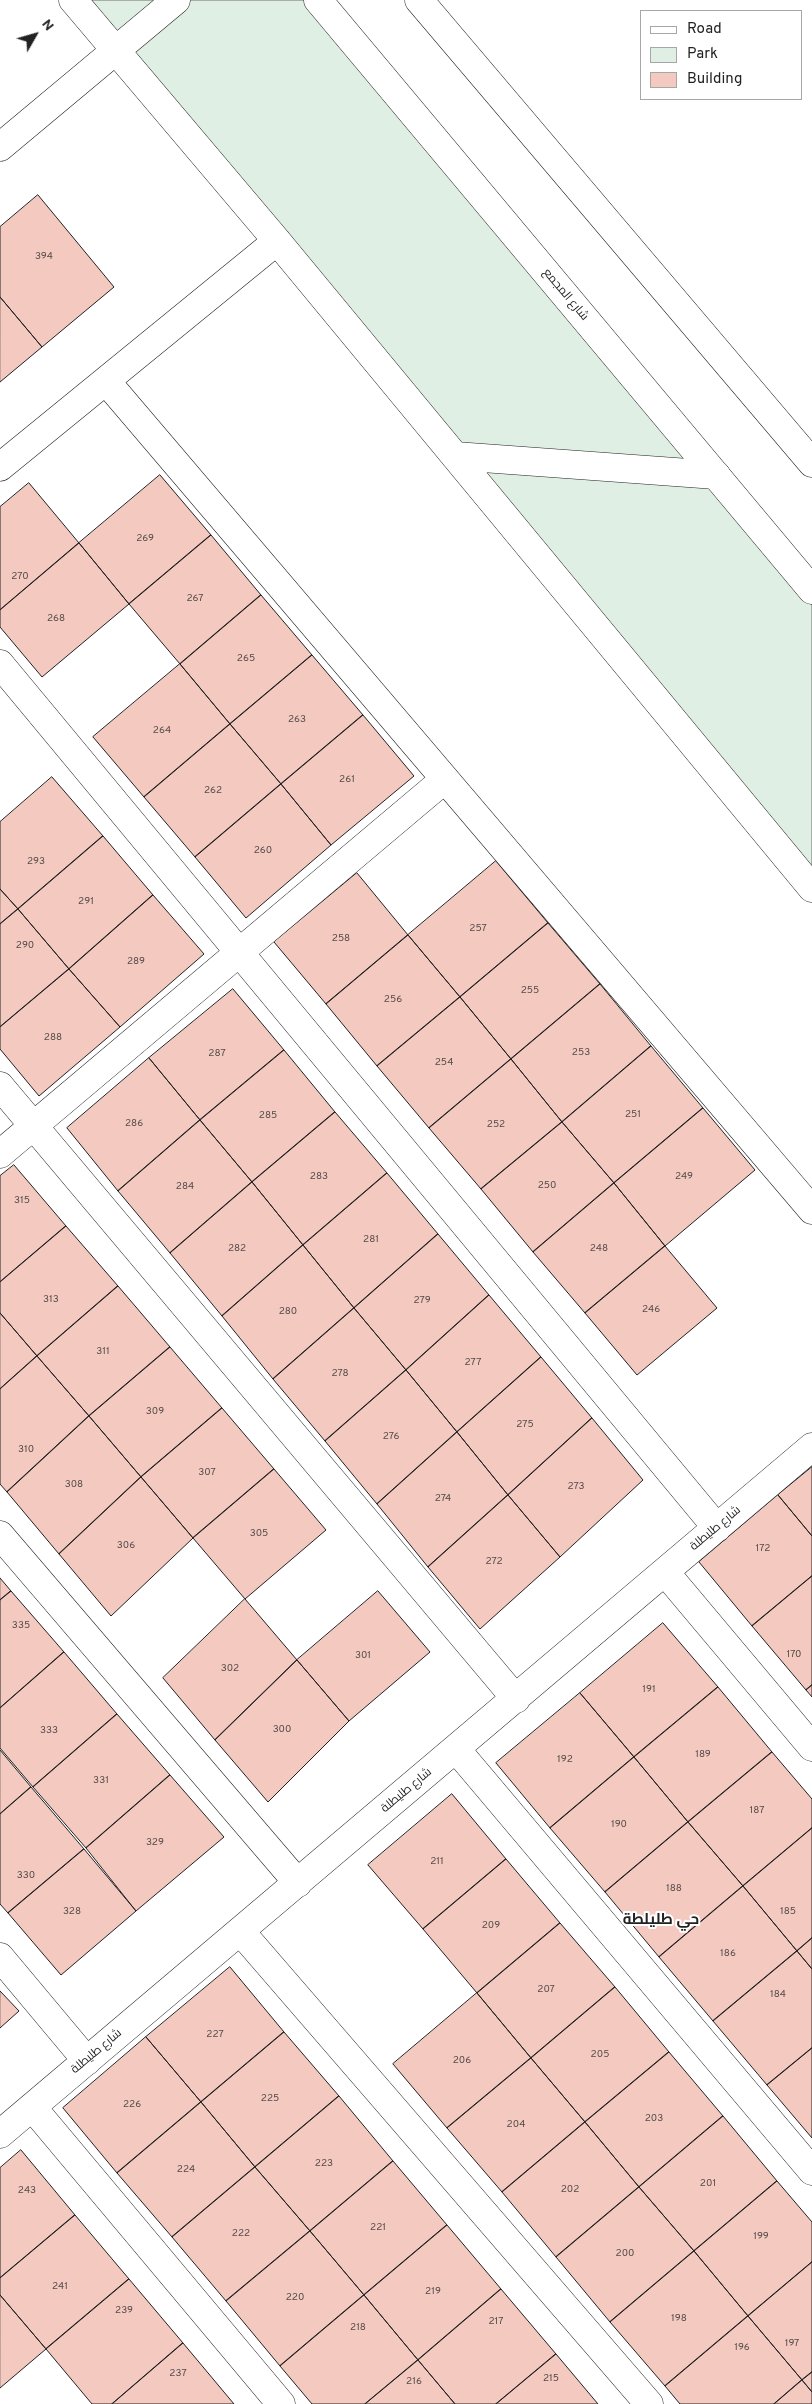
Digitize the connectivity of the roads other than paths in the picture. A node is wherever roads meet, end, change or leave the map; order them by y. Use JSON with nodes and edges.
{"nodes":[{"id":1,"x":73,"y":0,"type":"edge"},
{"id":2,"x":176,"y":0,"type":"edge"},
{"id":3,"x":318,"y":0,"type":"edge"},
{"id":4,"x":419,"y":0,"type":"edge"},
{"id":5,"x":116,"y":50,"type":"junction"},
{"id":6,"x":0,"y":147,"type":"edge"},
{"id":7,"x":277,"y":241,"type":"junction"},
{"id":8,"x":106,"y":381,"type":"junction"},
{"id":9,"x":455,"y":456,"type":"junction"},
{"id":10,"x":812,"y":463,"type":"edge"},
{"id":11,"x":0,"y":467,"type":"edge"},
{"id":12,"x":716,"y":475,"type":"junction"},
{"id":13,"x":812,"y":590,"type":"edge"},
{"id":14,"x":0,"y":664,"type":"edge"},
{"id":15,"x":445,"y":779,"type":"junction"},
{"id":16,"x":812,"y":888,"type":"edge"},
{"id":17,"x":239,"y":952,"type":"junction"},
{"id":18,"x":0,"y":1086,"type":"edge"},
{"id":19,"x":33,"y":1126,"type":"junction"},
{"id":20,"x":0,"y":1154,"type":"edge"},
{"id":21,"x":812,"y":1210,"type":"edge"},
{"id":22,"x":812,"y":1447,"type":"edge"},
{"id":23,"x":717,"y":1528,"type":"junction"},
{"id":24,"x":0,"y":1534,"type":"edge"},
{"id":25,"x":665,"y":1572,"type":"junction"},
{"id":26,"x":516,"y":1699,"type":"junction"},
{"id":27,"x":812,"y":1747,"type":"edge"},
{"id":28,"x":456,"y":1749,"type":"junction"},
{"id":29,"x":298,"y":1884,"type":"junction"},
{"id":30,"x":241,"y":1932,"type":"junction"},
{"id":31,"x":0,"y":1957,"type":"edge"},
{"id":32,"x":87,"y":2061,"type":"junction"},
{"id":33,"x":32,"y":2108,"type":"junction"},
{"id":34,"x":0,"y":2134,"type":"edge"},
{"id":35,"x":812,"y":2171,"type":"edge"},
{"id":36,"x":281,"y":2404,"type":"edge"},
{"id":37,"x":649,"y":2404,"type":"edge"}],
"edges":[{"from":1,"to":5,"type":"street"},
{"from":2,"to":5,"type":"street"},
{"from":3,"to":12,"type":"street","name":"شارع المجمع"},
{"from":4,"to":10,"type":"street"},
{"from":5,"to":6,"type":"street"},
{"from":5,"to":7,"type":"street"},
{"from":7,"to":8,"type":"street"},
{"from":7,"to":9,"type":"street"},
{"from":8,"to":11,"type":"street"},
{"from":8,"to":15,"type":"street"},
{"from":9,"to":12,"type":"street"},
{"from":9,"to":16,"type":"street"},
{"from":12,"to":13,"type":"street","name":"شارع المجمع"},
{"from":14,"to":17,"type":"street"},
{"from":15,"to":17,"type":"street"},
{"from":15,"to":21,"type":"street"},
{"from":17,"to":19,"type":"street"},
{"from":17,"to":23,"type":"street"},
{"from":18,"to":19,"type":"street"},
{"from":19,"to":20,"type":"street"},
{"from":19,"to":26,"type":"street"},
{"from":22,"to":23,"type":"street","name":"شارع طليطلة"},
{"from":23,"to":25,"type":"street","name":"شارع طليطلة"},
{"from":24,"to":29,"type":"street"},
{"from":25,"to":26,"type":"street","name":"شارع طليطلة"},
{"from":25,"to":27,"type":"street"},
{"from":26,"to":28,"type":"street","name":"شارع طليطلة"},
{"from":28,"to":29,"type":"street","name":"شارع طليطلة"},
{"from":28,"to":35,"type":"street"},
{"from":29,"to":30,"type":"street","name":"شارع طليطلة"},
{"from":30,"to":32,"type":"street","name":"شارع طليطلة"},
{"from":30,"to":37,"type":"street"},
{"from":31,"to":32,"type":"street"},
{"from":32,"to":33,"type":"street","name":"شارع طليطلة"},
{"from":33,"to":34,"type":"street","name":"شارع طليطلة"},
{"from":33,"to":36,"type":"street"}]}
